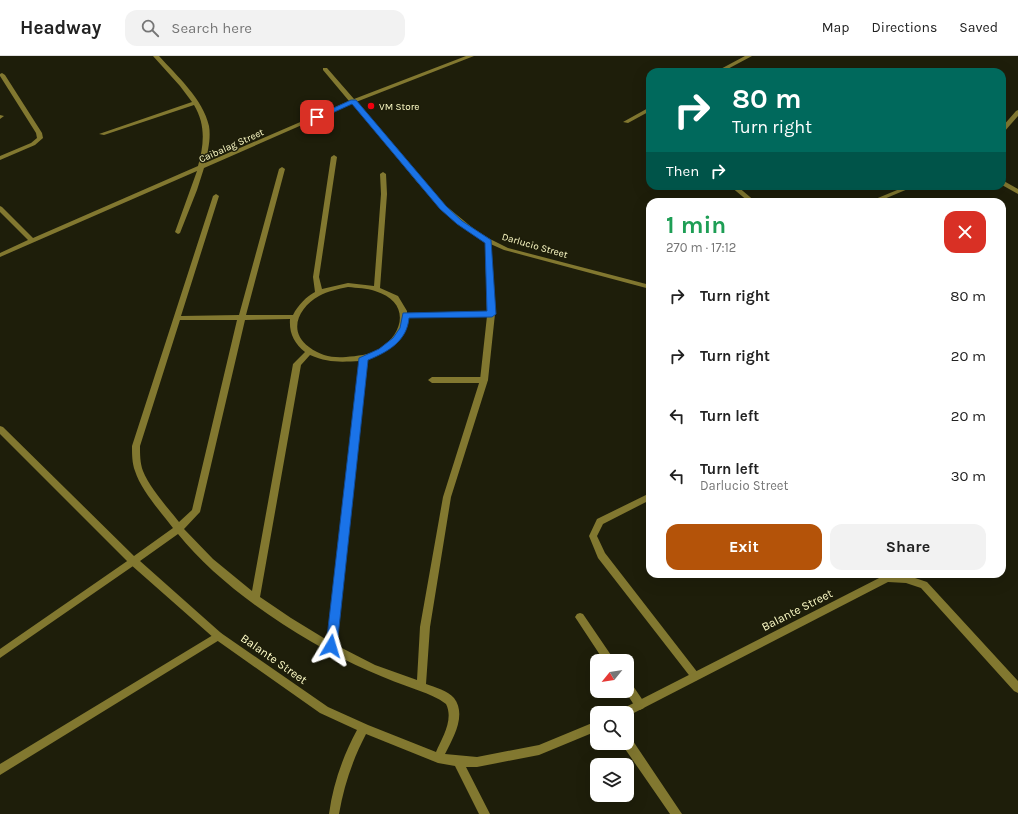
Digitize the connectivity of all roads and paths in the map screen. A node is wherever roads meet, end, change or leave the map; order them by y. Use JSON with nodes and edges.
{"nodes":[{"id":1,"x":156,"y":56,"type":"edge"},
{"id":2,"x":471,"y":56,"type":"edge"},
{"id":3,"x":749,"y":56,"type":"edge"},
{"id":4,"x":726,"y":68,"type":"edge"},
{"id":5,"x":325,"y":69,"type":"dead end"},
{"id":6,"x":2,"y":75,"type":"dead end"},
{"id":7,"x":354,"y":101,"type":"junction"},
{"id":8,"x":195,"y":102,"type":"junction"},
{"id":9,"x":646,"y":111,"type":"edge"},
{"id":10,"x":1018,"y":112,"type":"edge"},
{"id":11,"x":626,"y":122,"type":"dead end"},
{"id":12,"x":1006,"y":126,"type":"edge"},
{"id":13,"x":102,"y":134,"type":"dead end"},
{"id":14,"x":334,"y":157,"type":"dead end"},
{"id":15,"x":0,"y":158,"type":"edge"},
{"id":16,"x":201,"y":168,"type":"junction"},
{"id":17,"x":282,"y":169,"type":"dead end"},
{"id":18,"x":384,"y":174,"type":"dead end"},
{"id":19,"x":1006,"y":184,"type":"edge"},
{"id":20,"x":738,"y":190,"type":"edge"},
{"id":21,"x":902,"y":190,"type":"edge"},
{"id":22,"x":1018,"y":192,"type":"edge"},
{"id":23,"x":216,"y":196,"type":"dead end"},
{"id":24,"x":748,"y":198,"type":"edge"},
{"id":25,"x":880,"y":198,"type":"edge"},
{"id":26,"x":0,"y":208,"type":"edge"},
{"id":27,"x":178,"y":232,"type":"dead end"},
{"id":28,"x":32,"y":241,"type":"junction"},
{"id":29,"x":488,"y":242,"type":"junction"},
{"id":30,"x":0,"y":255,"type":"edge"},
{"id":31,"x":646,"y":287,"type":"edge"},
{"id":32,"x":377,"y":288,"type":"junction"},
{"id":33,"x":320,"y":292,"type":"junction"},
{"id":34,"x":492,"y":314,"type":"junction"},
{"id":35,"x":406,"y":315,"type":"junction"},
{"id":36,"x":240,"y":317,"type":"junction"},
{"id":37,"x":294,"y":317,"type":"junction"},
{"id":38,"x":177,"y":318,"type":"junction"},
{"id":39,"x":309,"y":352,"type":"junction"},
{"id":40,"x":364,"y":358,"type":"junction"},
{"id":41,"x":432,"y":380,"type":"dead end"},
{"id":42,"x":484,"y":380,"type":"junction"},
{"id":43,"x":0,"y":429,"type":"edge"},
{"id":44,"x":646,"y":498,"type":"edge"},
{"id":45,"x":178,"y":529,"type":"junction"},
{"id":46,"x":132,"y":560,"type":"junction"},
{"id":47,"x":887,"y":578,"type":"edge"},
{"id":48,"x":911,"y":578,"type":"edge"},
{"id":49,"x":255,"y":598,"type":"junction"},
{"id":50,"x":580,"y":617,"type":"dead end"},
{"id":51,"x":218,"y":636,"type":"junction"},
{"id":52,"x":331,"y":646,"type":"junction"},
{"id":53,"x":0,"y":654,"type":"edge"},
{"id":54,"x":605,"y":654,"type":"edge"},
{"id":55,"x":695,"y":676,"type":"junction"},
{"id":56,"x":421,"y":687,"type":"junction"},
{"id":57,"x":1018,"y":688,"type":"edge"},
{"id":58,"x":634,"y":696,"type":"edge"},
{"id":59,"x":640,"y":705,"type":"junction"},
{"id":60,"x":634,"y":708,"type":"edge"},
{"id":61,"x":364,"y":728,"type":"junction"},
{"id":62,"x":590,"y":729,"type":"edge"},
{"id":63,"x":633,"y":750,"type":"edge"},
{"id":64,"x":438,"y":758,"type":"junction"},
{"id":65,"x":458,"y":761,"type":"junction"},
{"id":66,"x":0,"y":770,"type":"edge"},
{"id":67,"x":334,"y":814,"type":"edge"},
{"id":68,"x":485,"y":814,"type":"edge"},
{"id":69,"x":677,"y":814,"type":"edge"}],
"edges":[{"from":1,"to":8,"type":"street"},
{"from":2,"to":7,"type":"street","name":"Caibalag Street"},
{"from":3,"to":4,"type":"street"},
{"from":5,"to":7,"type":"street","name":"Darlucio Street"},
{"from":6,"to":15,"type":"street"},
{"from":7,"to":16,"type":"street","name":"Caibalag Street"},
{"from":7,"to":29,"type":"street","name":"Darlucio Street"},
{"from":8,"to":13,"type":"street"},
{"from":8,"to":16,"type":"street"},
{"from":9,"to":11,"type":"street"},
{"from":10,"to":12,"type":"street"},
{"from":14,"to":33,"type":"street"},
{"from":16,"to":27,"type":"street"},
{"from":16,"to":28,"type":"street","name":"Caibalag Street"},
{"from":17,"to":36,"type":"street"},
{"from":18,"to":32,"type":"street"},
{"from":19,"to":22,"type":"street"},
{"from":20,"to":24,"type":"street"},
{"from":21,"to":25,"type":"street"},
{"from":23,"to":38,"type":"street"},
{"from":26,"to":28,"type":"street"},
{"from":28,"to":30,"type":"street","name":"Caibalag Street"},
{"from":29,"to":31,"type":"street","name":"Darlucio Street"},
{"from":29,"to":34,"type":"street"},
{"from":32,"to":33,"type":"street"},
{"from":32,"to":35,"type":"street"},
{"from":33,"to":37,"type":"street"},
{"from":34,"to":35,"type":"street"},
{"from":34,"to":42,"type":"street"},
{"from":35,"to":40,"type":"street"},
{"from":36,"to":37,"type":"street"},
{"from":36,"to":38,"type":"street"},
{"from":36,"to":45,"type":"street"},
{"from":37,"to":39,"type":"street"},
{"from":38,"to":45,"type":"street"},
{"from":39,"to":40,"type":"street"},
{"from":39,"to":49,"type":"street"},
{"from":40,"to":52,"type":"street"},
{"from":41,"to":42,"type":"street"},
{"from":42,"to":56,"type":"street"},
{"from":43,"to":46,"type":"street","name":"Balante Street"},
{"from":44,"to":55,"type":"street"},
{"from":45,"to":46,"type":"street"},
{"from":45,"to":49,"type":"street"},
{"from":46,"to":51,"type":"street","name":"Balante Street"},
{"from":46,"to":53,"type":"street"},
{"from":47,"to":55,"type":"street","name":"Balante Street"},
{"from":48,"to":57,"type":"street","name":"Balante Street"},
{"from":49,"to":52,"type":"street"},
{"from":50,"to":54,"type":"street"},
{"from":51,"to":61,"type":"street","name":"Balante Street"},
{"from":51,"to":66,"type":"street"},
{"from":52,"to":56,"type":"street"},
{"from":55,"to":59,"type":"street","name":"Balante Street"},
{"from":56,"to":64,"type":"street"},
{"from":58,"to":59,"type":"street"},
{"from":59,"to":60,"type":"street","name":"Balante Street"},
{"from":61,"to":64,"type":"street","name":"Balante Street"},
{"from":61,"to":67,"type":"street"},
{"from":62,"to":65,"type":"street","name":"Balante Street"},
{"from":63,"to":69,"type":"street"},
{"from":64,"to":65,"type":"street","name":"Balante Street"},
{"from":65,"to":68,"type":"street"}]}
